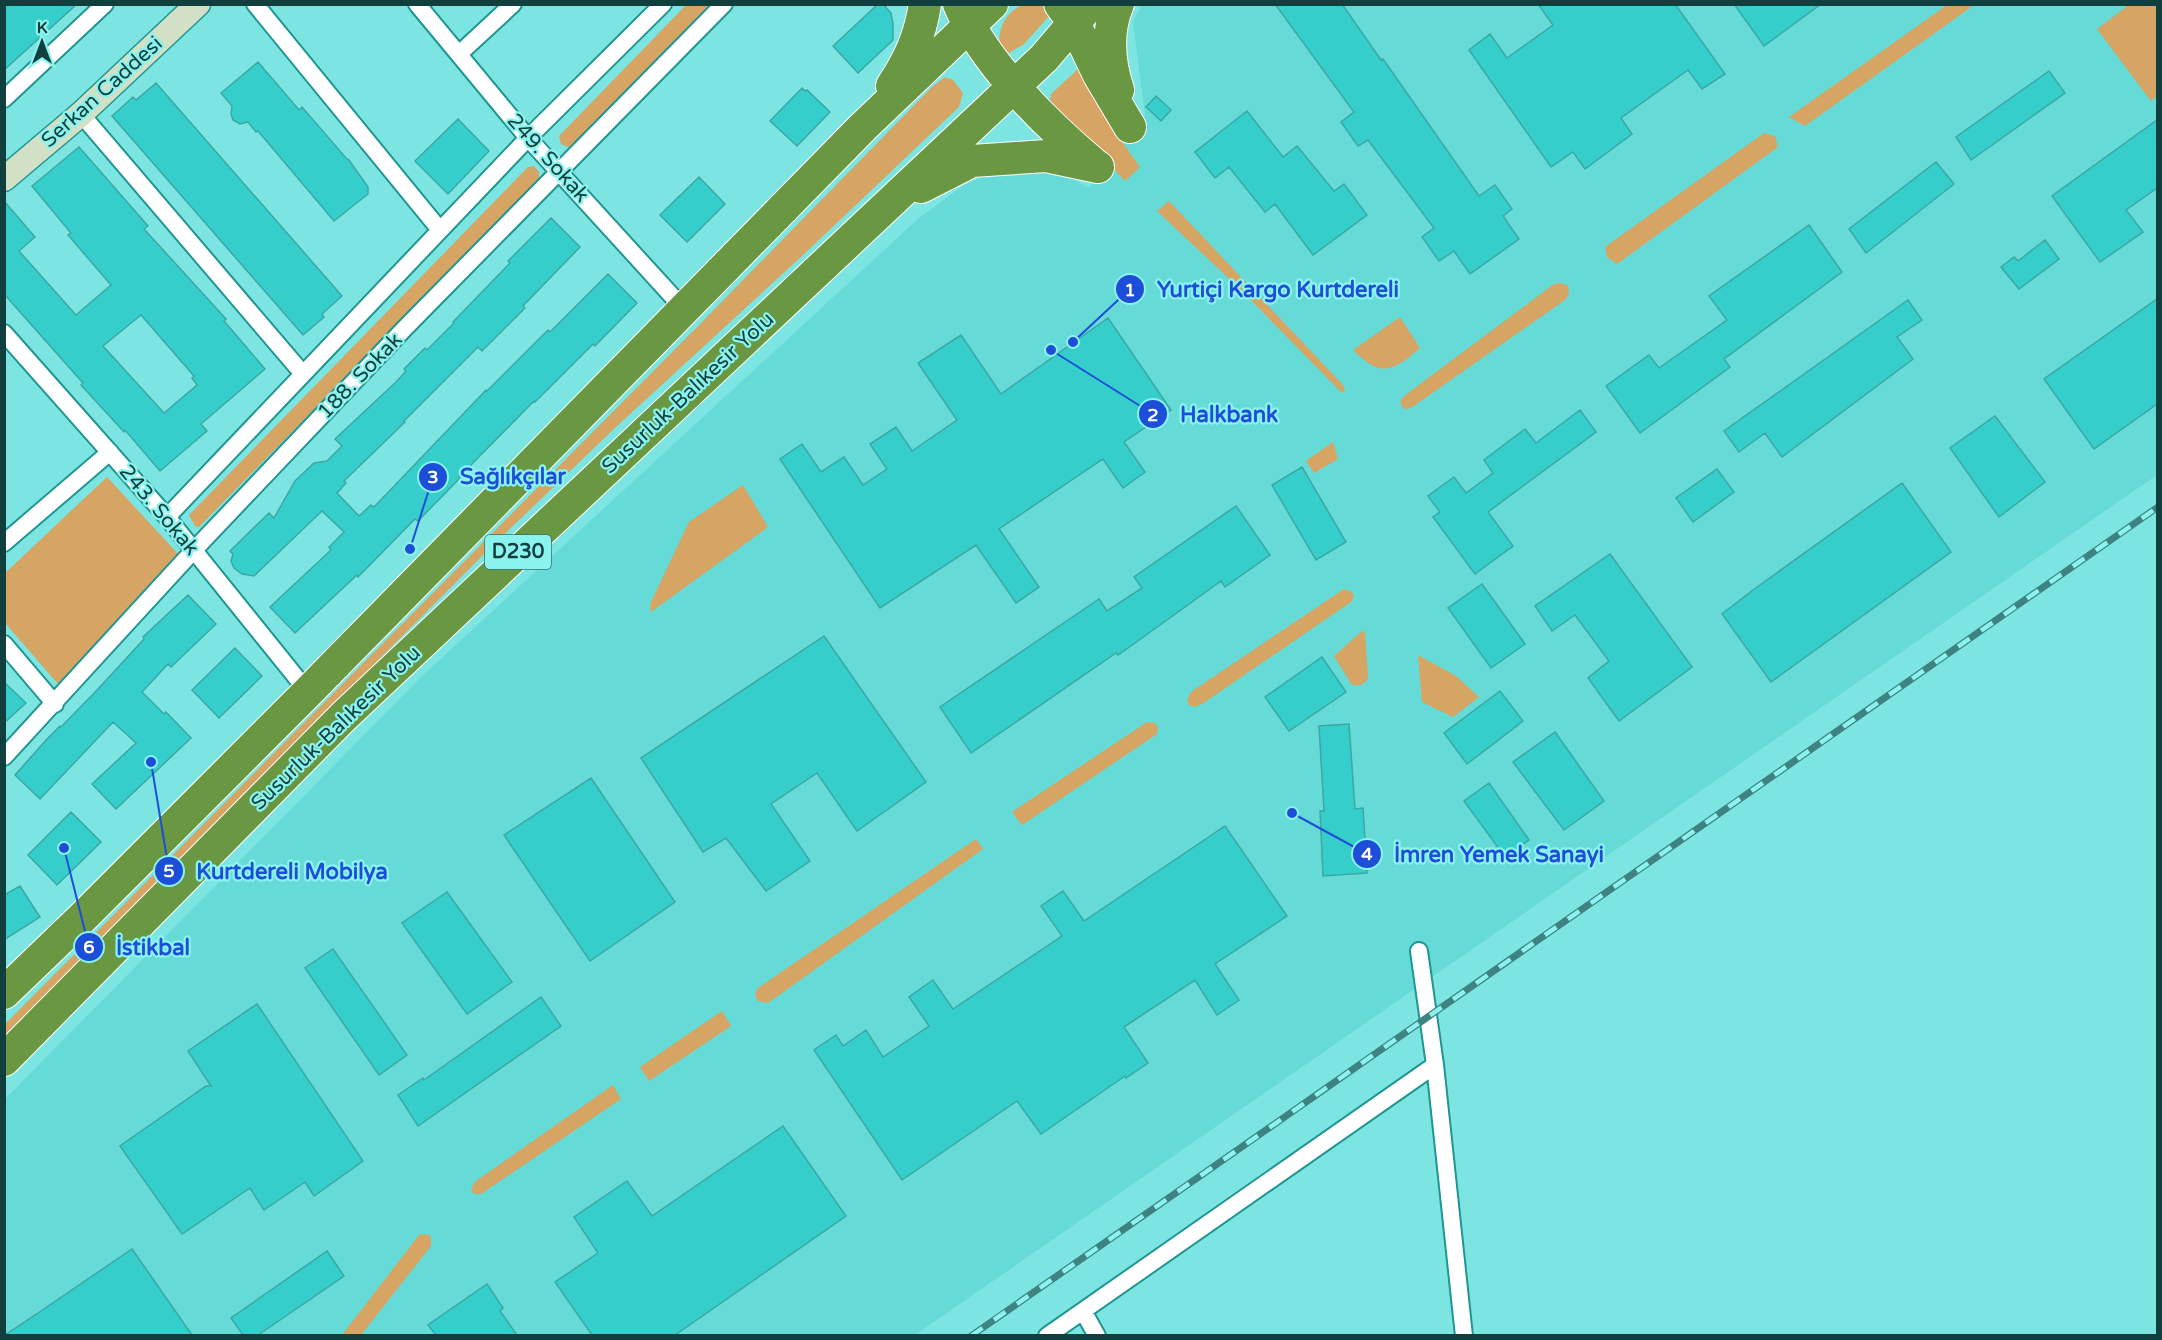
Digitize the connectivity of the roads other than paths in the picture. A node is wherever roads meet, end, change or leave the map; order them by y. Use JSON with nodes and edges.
{"nodes":[{"id":1,"x":105,"y":4,"type":"edge"},
{"id":2,"x":198,"y":4,"type":"edge"},
{"id":3,"x":255,"y":4,"type":"edge"},
{"id":4,"x":417,"y":4,"type":"edge"},
{"id":5,"x":513,"y":4,"type":"edge"},
{"id":6,"x":663,"y":4,"type":"edge"},
{"id":7,"x":724,"y":4,"type":"edge"},
{"id":8,"x":925,"y":4,"type":"edge"},
{"id":9,"x":992,"y":4,"type":"edge"},
{"id":10,"x":1118,"y":4,"type":"edge"},
{"id":11,"x":1074,"y":11,"type":"edge"},
{"id":12,"x":964,"y":16,"type":"edge"},
{"id":13,"x":459,"y":54,"type":"junction"},
{"id":14,"x":1014,"y":87,"type":"junction"},
{"id":15,"x":4,"y":99,"type":"edge"},
{"id":16,"x":81,"y":114,"type":"junction"},
{"id":17,"x":862,"y":127,"type":"junction"},
{"id":18,"x":528,"y":138,"type":"junction"},
{"id":19,"x":560,"y":173,"type":"junction"},
{"id":20,"x":4,"y":179,"type":"edge"},
{"id":21,"x":889,"y":203,"type":"junction"},
{"id":22,"x":440,"y":230,"type":"junction"},
{"id":23,"x":683,"y":308,"type":"junction"},
{"id":24,"x":4,"y":333,"type":"edge"},
{"id":25,"x":303,"y":374,"type":"junction"},
{"id":26,"x":110,"y":452,"type":"junction"},
{"id":27,"x":167,"y":517,"type":"junction"},
{"id":28,"x":4,"y":543,"type":"edge"},
{"id":29,"x":194,"y":550,"type":"junction"},
{"id":30,"x":4,"y":644,"type":"edge"},
{"id":31,"x":308,"y":692,"type":"junction"},
{"id":32,"x":55,"y":704,"type":"junction"},
{"id":33,"x":4,"y":757,"type":"edge"},
{"id":34,"x":1419,"y":951,"type":"dead end"},
{"id":35,"x":5,"y":992,"type":"edge"},
{"id":36,"x":4,"y":1060,"type":"edge"},
{"id":37,"x":1435,"y":1065,"type":"junction"},
{"id":38,"x":1083,"y":1311,"type":"junction"},
{"id":39,"x":1047,"y":1335,"type":"edge"},
{"id":40,"x":1097,"y":1335,"type":"edge"},
{"id":41,"x":1464,"y":1335,"type":"edge"}],
"edges":[{"from":1,"to":15,"type":"street"},
{"from":2,"to":16,"type":"main road","name":"Serkan Caddesi"},
{"from":3,"to":22,"type":"street"},
{"from":4,"to":13,"type":"street","name":"249. Sokak"},
{"from":5,"to":13,"type":"street"},
{"from":6,"to":18,"type":"street","name":"188. Sokak"},
{"from":7,"to":19,"type":"street","name":"188. Sokak"},
{"from":8,"to":17,"type":"highway"},
{"from":9,"to":12,"type":"highway","name":"Susurluk-Balıkesir Yolu","number":"D230"},
{"from":10,"to":11,"type":"highway"},
{"from":11,"to":14,"type":"highway","name":"Susurluk-Balıkesir Yolu","number":"D230"},
{"from":12,"to":14,"type":"highway"},
{"from":12,"to":17,"type":"highway","name":"Susurluk-Balıkesir Yolu","number":"D230"},
{"from":13,"to":18,"type":"street","name":"249. Sokak"},
{"from":14,"to":21,"type":"highway","name":"Susurluk-Balıkesir Yolu","number":"D230"},
{"from":14,"to":21,"type":"highway"},
{"from":16,"to":20,"type":"main road","name":"Serkan Caddesi"},
{"from":16,"to":25,"type":"street"},
{"from":17,"to":23,"type":"highway","name":"Susurluk-Balıkesir Yolu","number":"D230"},
{"from":18,"to":19,"type":"street","name":"249. Sokak"},
{"from":18,"to":22,"type":"street","name":"188. Sokak"},
{"from":19,"to":23,"type":"street","name":"249. Sokak"},
{"from":19,"to":29,"type":"street","name":"188. Sokak"},
{"from":21,"to":36,"type":"highway","name":"Susurluk-Balıkesir Yolu","number":"D230"},
{"from":22,"to":25,"type":"street","name":"188. Sokak"},
{"from":23,"to":31,"type":"highway","name":"Susurluk-Balıkesir Yolu","number":"D230"},
{"from":24,"to":26,"type":"street","name":"243. Sokak"},
{"from":25,"to":27,"type":"street","name":"188. Sokak"},
{"from":26,"to":27,"type":"street","name":"243. Sokak"},
{"from":26,"to":28,"type":"street"},
{"from":27,"to":29,"type":"street","name":"243. Sokak"},
{"from":29,"to":31,"type":"street","name":"243. Sokak"},
{"from":29,"to":32,"type":"street","name":"188. Sokak"},
{"from":30,"to":32,"type":"street"},
{"from":31,"to":35,"type":"highway","name":"Susurluk-Balıkesir Yolu","number":"D230"},
{"from":32,"to":33,"type":"street","name":"188. Sokak"},
{"from":34,"to":37,"type":"street"},
{"from":37,"to":38,"type":"street"},
{"from":37,"to":41,"type":"street"},
{"from":38,"to":39,"type":"street"},
{"from":38,"to":40,"type":"street"}]}
